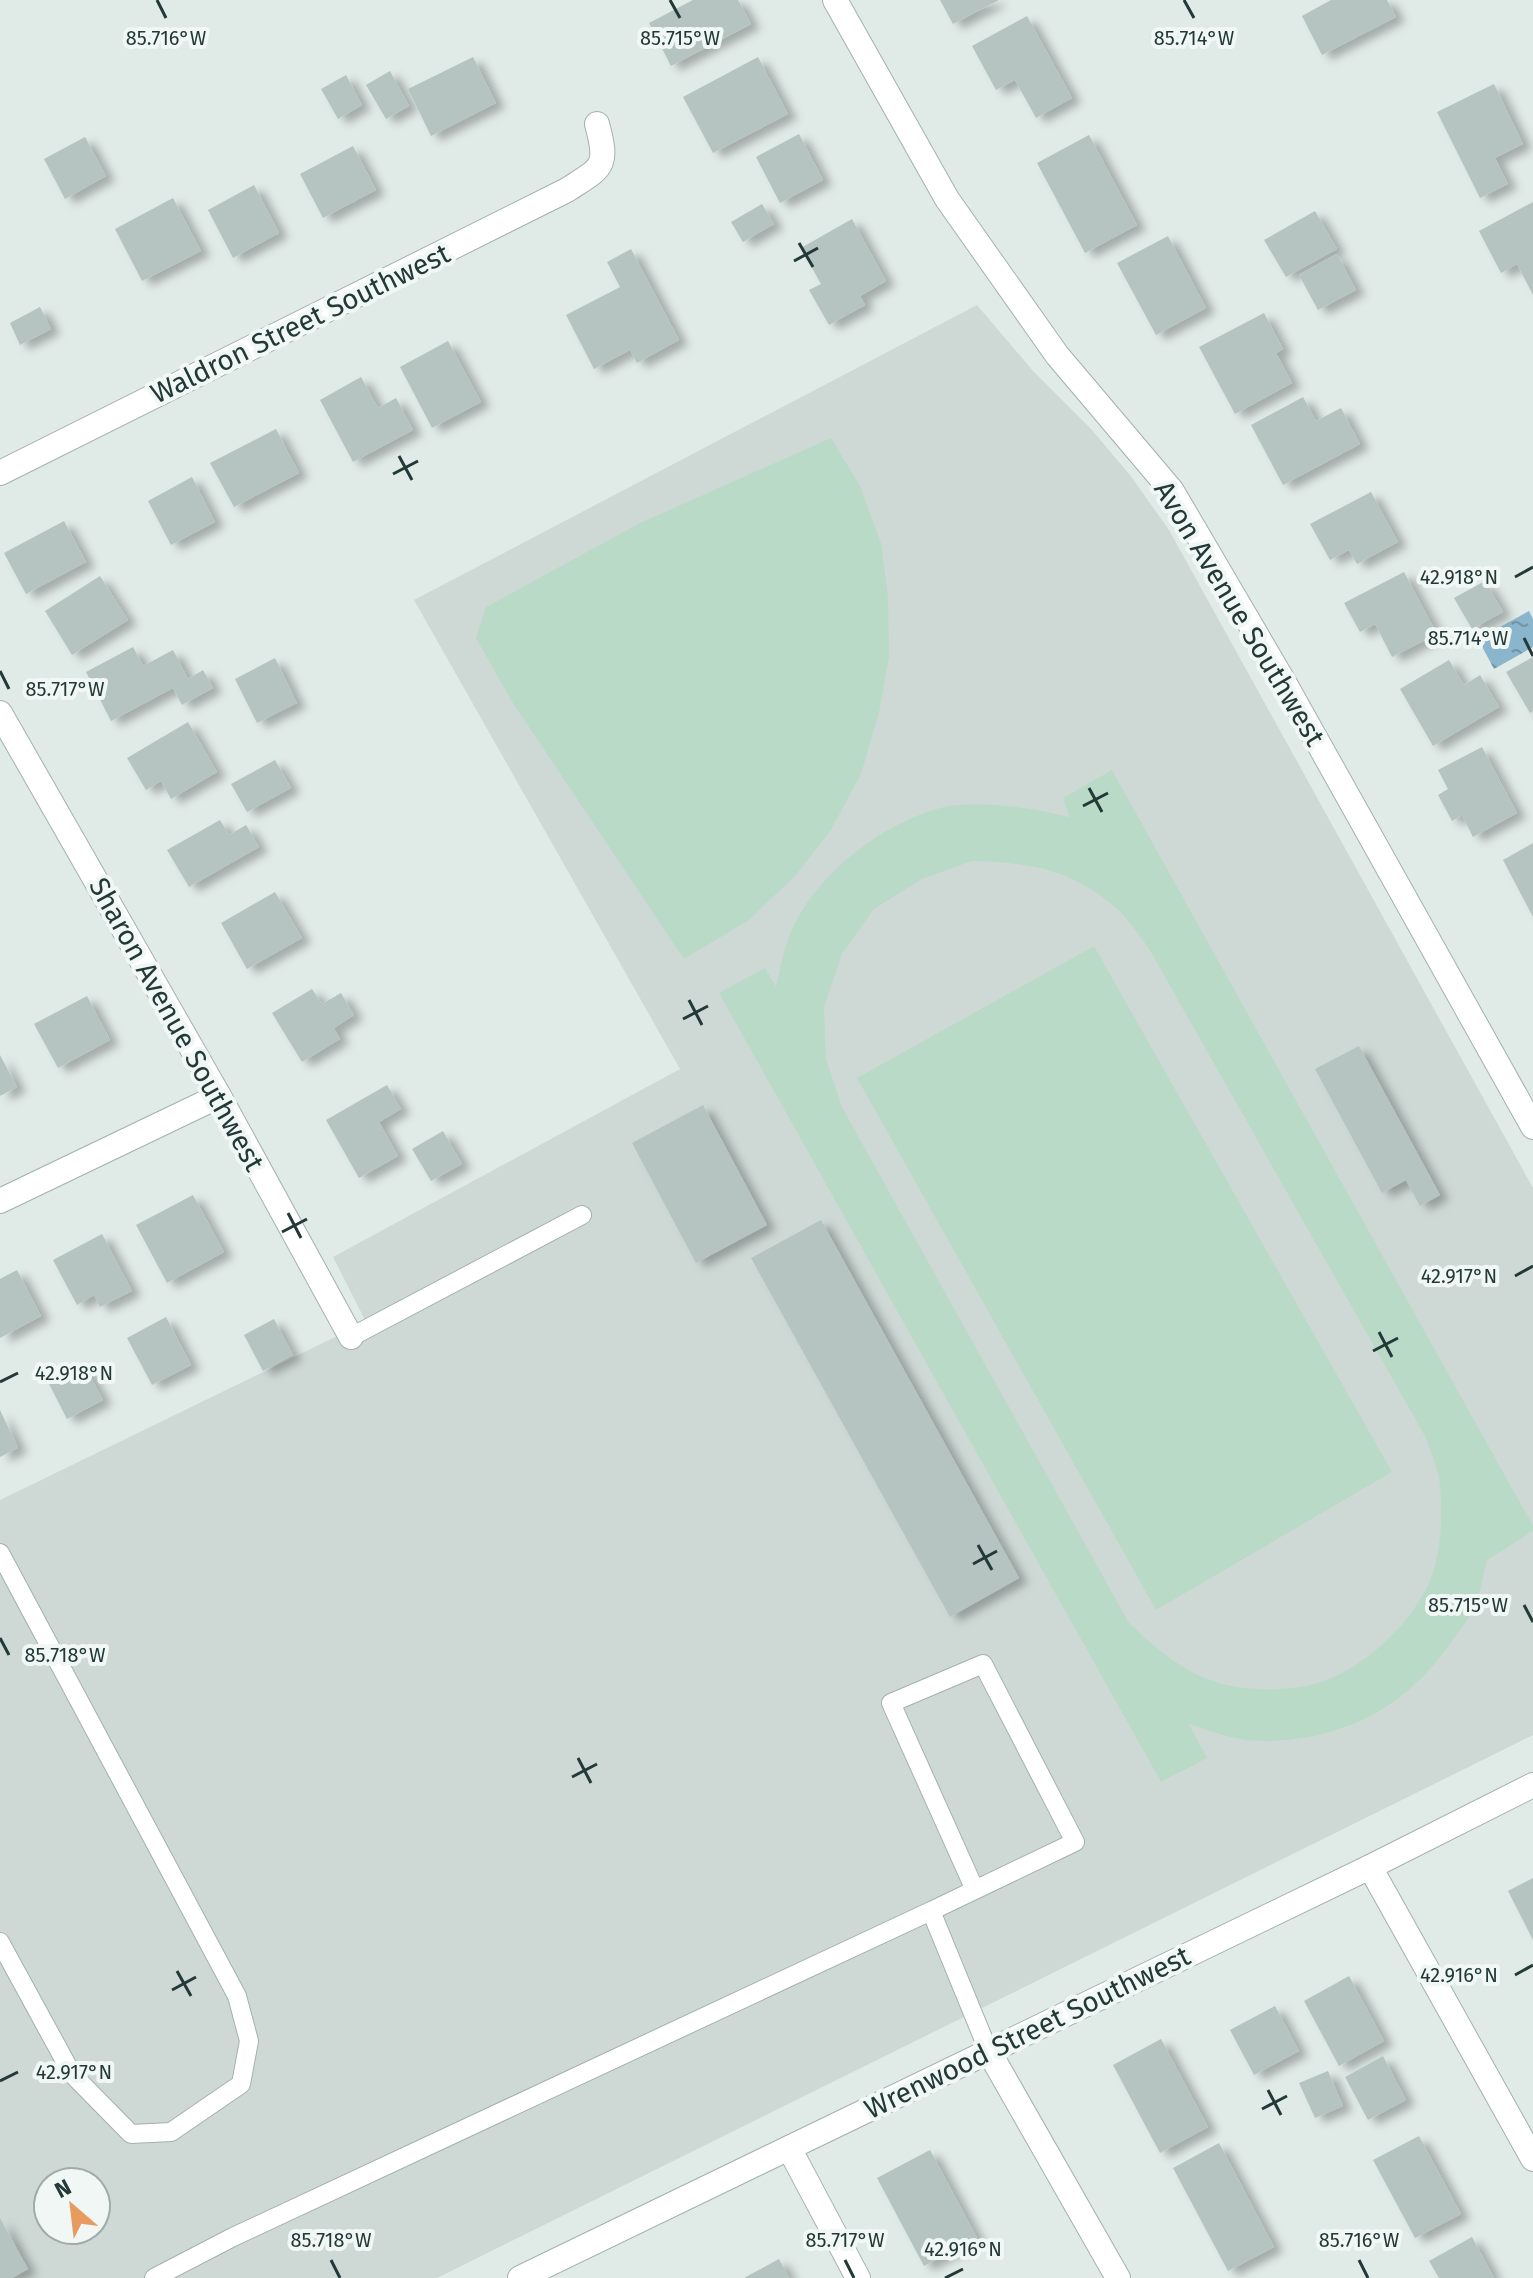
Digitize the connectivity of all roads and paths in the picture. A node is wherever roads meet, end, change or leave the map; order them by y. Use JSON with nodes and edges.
{"nodes":[{"id":1,"x":835,"y":0,"type":"edge"},
{"id":2,"x":597,"y":124,"type":"dead end"},
{"id":3,"x":0,"y":473,"type":"edge"},
{"id":4,"x":0,"y":713,"type":"edge"},
{"id":5,"x":219,"y":1096,"type":"junction"},
{"id":6,"x":1533,"y":1127,"type":"edge"},
{"id":7,"x":0,"y":1201,"type":"edge"},
{"id":8,"x":582,"y":1215,"type":"dead end"},
{"id":9,"x":351,"y":1337,"type":"joint"},
{"id":10,"x":0,"y":1553,"type":"edge"},
{"id":11,"x":1533,"y":1785,"type":"edge"},
{"id":12,"x":1370,"y":1867,"type":"junction"},
{"id":13,"x":975,"y":1890,"type":"junction"},
{"id":14,"x":931,"y":1911,"type":"junction"},
{"id":15,"x":0,"y":1942,"type":"edge"},
{"id":16,"x":988,"y":2050,"type":"junction"},
{"id":17,"x":789,"y":2148,"type":"junction"},
{"id":18,"x":1533,"y":2159,"type":"edge"},
{"id":19,"x":154,"y":2278,"type":"edge"},
{"id":20,"x":520,"y":2278,"type":"edge"},
{"id":21,"x":858,"y":2278,"type":"edge"},
{"id":22,"x":1118,"y":2278,"type":"edge"}],
"edges":[{"from":1,"to":6,"type":"street","name":"Avon Avenue Southwest"},
{"from":2,"to":3,"type":"street","name":"Waldron Street Southwest"},
{"from":4,"to":5,"type":"street","name":"Sharon Avenue Southwest"},
{"from":5,"to":7,"type":"street"},
{"from":5,"to":9,"type":"street","name":"Sharon Avenue Southwest"},
{"from":8,"to":9,"type":"lane"},
{"from":10,"to":15,"type":"lane"},
{"from":11,"to":12,"type":"street","name":"Wrenwood Street Southwest"},
{"from":12,"to":16,"type":"street","name":"Wrenwood Street Southwest"},
{"from":12,"to":18,"type":"street"},
{"from":13,"to":13,"type":"lane"},
{"from":13,"to":14,"type":"lane"},
{"from":14,"to":16,"type":"lane"},
{"from":14,"to":19,"type":"lane"},
{"from":16,"to":17,"type":"street","name":"Wrenwood Street Southwest"},
{"from":16,"to":22,"type":"street"},
{"from":17,"to":20,"type":"street","name":"Wrenwood Street Southwest"},
{"from":17,"to":21,"type":"street"}]}
